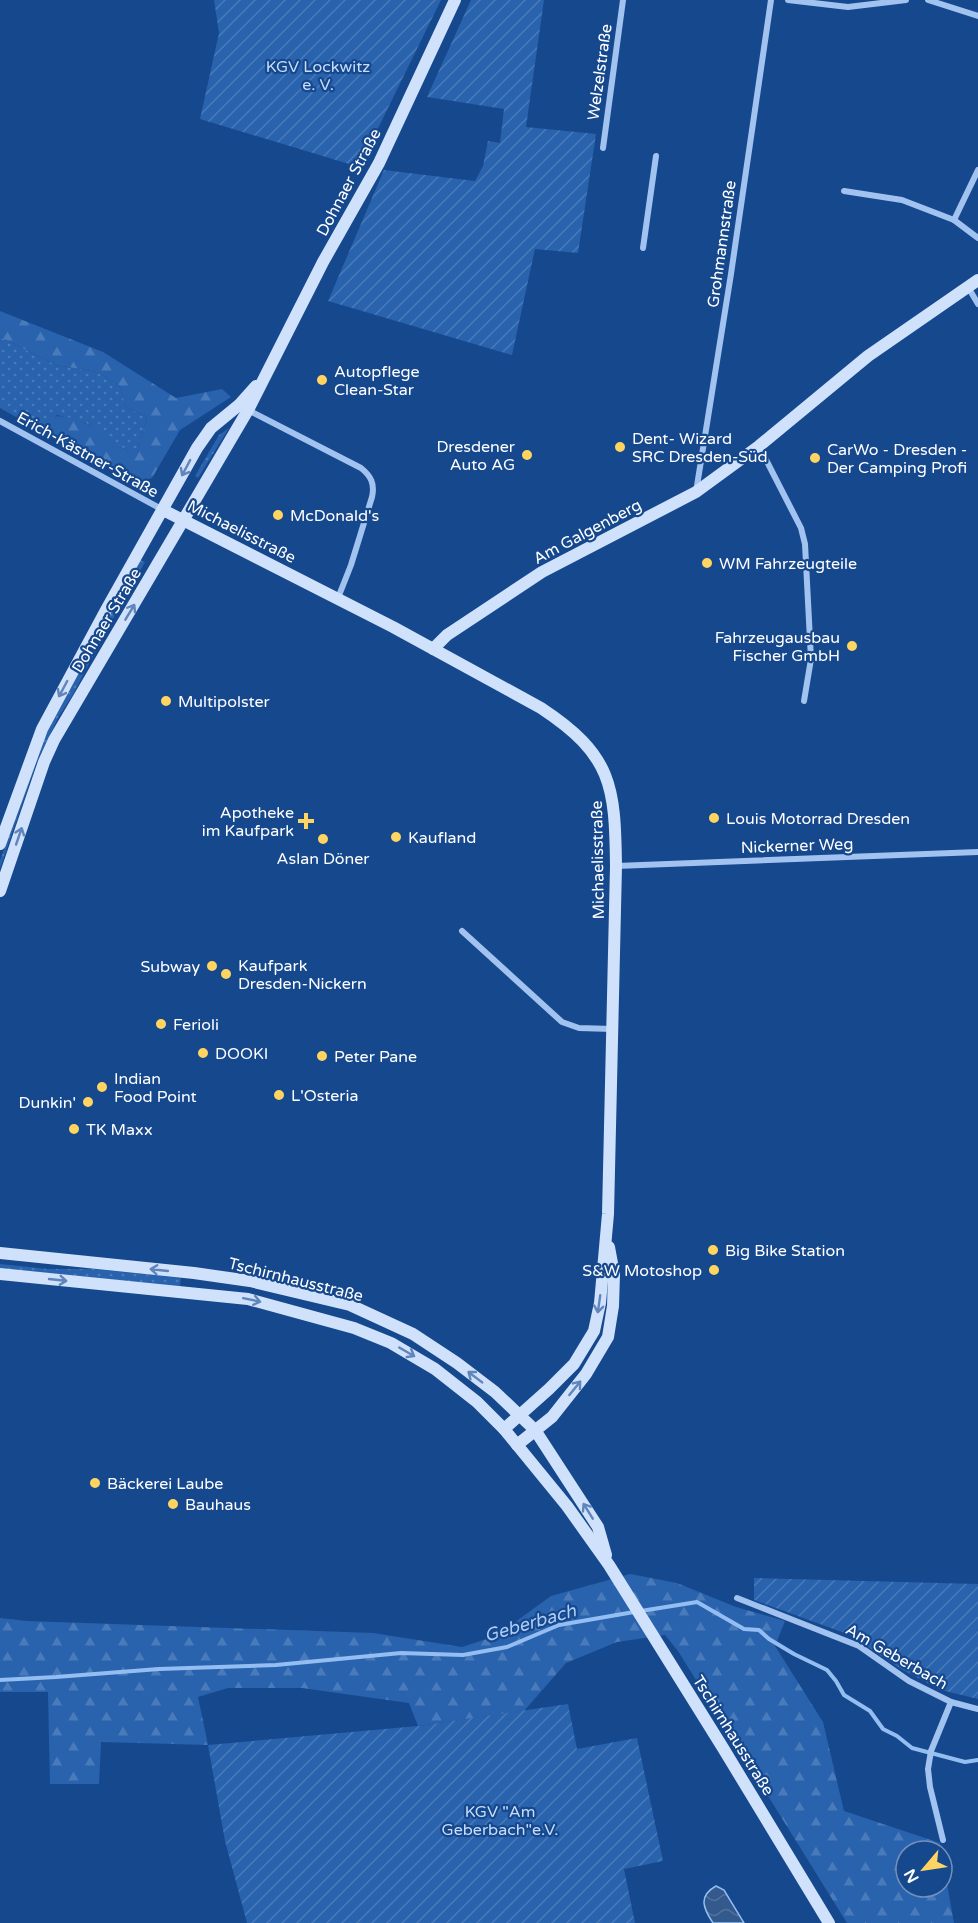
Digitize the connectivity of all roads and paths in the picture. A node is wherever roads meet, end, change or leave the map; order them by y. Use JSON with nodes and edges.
{"nodes":[{"id":1,"x":455,"y":0,"type":"edge"},
{"id":2,"x":623,"y":0,"type":"edge"},
{"id":3,"x":771,"y":0,"type":"edge"},
{"id":4,"x":788,"y":0,"type":"edge"},
{"id":5,"x":906,"y":0,"type":"edge"},
{"id":6,"x":928,"y":0,"type":"edge"},
{"id":7,"x":978,"y":16,"type":"edge"},
{"id":8,"x":603,"y":148,"type":"dead end"},
{"id":9,"x":656,"y":156,"type":"dead end"},
{"id":10,"x":978,"y":170,"type":"edge"},
{"id":11,"x":844,"y":191,"type":"dead end"},
{"id":12,"x":954,"y":220,"type":"junction"},
{"id":13,"x":978,"y":238,"type":"edge"},
{"id":14,"x":643,"y":248,"type":"dead end"},
{"id":15,"x":973,"y":284,"type":"edge"},
{"id":16,"x":978,"y":304,"type":"edge"},
{"id":17,"x":264,"y":376,"type":"junction"},
{"id":18,"x":248,"y":410,"type":"junction"},
{"id":19,"x":0,"y":421,"type":"edge"},
{"id":20,"x":759,"y":446,"type":"junction"},
{"id":21,"x":696,"y":492,"type":"junction"},
{"id":22,"x":163,"y":510,"type":"junction"},
{"id":23,"x":183,"y":520,"type":"junction"},
{"id":24,"x":338,"y":598,"type":"junction"},
{"id":25,"x":433,"y":649,"type":"junction"},
{"id":26,"x":804,"y":701,"type":"dead end"},
{"id":27,"x":0,"y":844,"type":"edge"},
{"id":28,"x":978,"y":852,"type":"edge"},
{"id":29,"x":616,"y":866,"type":"junction"},
{"id":30,"x":0,"y":891,"type":"edge"},
{"id":31,"x":462,"y":931,"type":"dead end"},
{"id":32,"x":612,"y":1029,"type":"junction"},
{"id":33,"x":607,"y":1236,"type":"junction"},
{"id":34,"x":0,"y":1253,"type":"edge"},
{"id":35,"x":0,"y":1274,"type":"edge"},
{"id":36,"x":520,"y":1414,"type":"junction"},
{"id":37,"x":504,"y":1429,"type":"junction"},
{"id":38,"x":536,"y":1430,"type":"junction"},
{"id":39,"x":517,"y":1444,"type":"junction"},
{"id":40,"x":609,"y":1565,"type":"junction"},
{"id":41,"x":737,"y":1598,"type":"dead end"},
{"id":42,"x":951,"y":1702,"type":"junction"},
{"id":43,"x":978,"y":1708,"type":"edge"},
{"id":44,"x":943,"y":1839,"type":"edge"},
{"id":45,"x":829,"y":1923,"type":"edge"}],
"edges":[{"from":1,"to":17,"type":"main road","name":"Dohnaer Straße"},
{"from":2,"to":8,"type":"street","name":"Welzelstraße"},
{"from":3,"to":21,"type":"street","name":"Grohmannstraße"},
{"from":4,"to":5,"type":"street"},
{"from":6,"to":7,"type":"street"},
{"from":9,"to":14,"type":"street"},
{"from":10,"to":12,"type":"street"},
{"from":11,"to":12,"type":"street"},
{"from":12,"to":13,"type":"street"},
{"from":15,"to":16,"type":"street"},
{"from":15,"to":20,"type":"main road","name":"Am Galgenberg"},
{"from":17,"to":18,"type":"main road","name":"Dohnaer Straße"},
{"from":17,"to":22,"type":"main road","name":"Dohnaer Straße","one_way":true},
{"from":18,"to":23,"type":"main road","name":"Dohnaer Straße"},
{"from":18,"to":24,"type":"street"},
{"from":19,"to":22,"type":"street","name":"Erich-Kästner-Straße"},
{"from":20,"to":21,"type":"main road","name":"Am Galgenberg"},
{"from":20,"to":26,"type":"street"},
{"from":21,"to":25,"type":"main road","name":"Am Galgenberg"},
{"from":22,"to":23,"type":"main road","name":"Michaelisstraße"},
{"from":22,"to":27,"type":"main road","name":"Dohnaer Straße","one_way":true},
{"from":23,"to":24,"type":"main road","name":"Michaelisstraße"},
{"from":30,"to":23,"type":"main road","name":"Dohnaer Straße","one_way":true},
{"from":24,"to":25,"type":"main road","name":"Michaelisstraße"},
{"from":25,"to":29,"type":"main road","name":"Michaelisstraße"},
{"from":28,"to":29,"type":"street","name":"Nickerner Weg"},
{"from":29,"to":32,"type":"main road","name":"Michaelisstraße"},
{"from":31,"to":32,"type":"street"},
{"from":32,"to":33,"type":"main road","name":"Michaelisstraße"},
{"from":33,"to":36,"type":"main road","name":"Michaelisstraße","one_way":true},
{"from":38,"to":33,"type":"main road","name":"Michaelisstraße","one_way":true},
{"from":36,"to":34,"type":"main road","name":"Tschirnhausstraße","one_way":true},
{"from":35,"to":37,"type":"main road","name":"Tschirnhausstraße","one_way":true},
{"from":36,"to":37,"type":"main road","name":"Michaelisstraße"},
{"from":36,"to":38,"type":"main road","name":"Tschirnhausstraße"},
{"from":37,"to":39,"type":"main road","name":"Tschirnhausstraße"},
{"from":38,"to":39,"type":"main road","name":"Michaelisstraße"},
{"from":40,"to":38,"type":"main road","name":"Tschirnhausstraße","one_way":true},
{"from":39,"to":40,"type":"main road","name":"Tschirnhausstraße"},
{"from":40,"to":45,"type":"main road","name":"Tschirnhausstraße"},
{"from":41,"to":42,"type":"street","name":"Am Geberbach"},
{"from":42,"to":43,"type":"street","name":"Am Geberbach"},
{"from":42,"to":44,"type":"street"}]}
